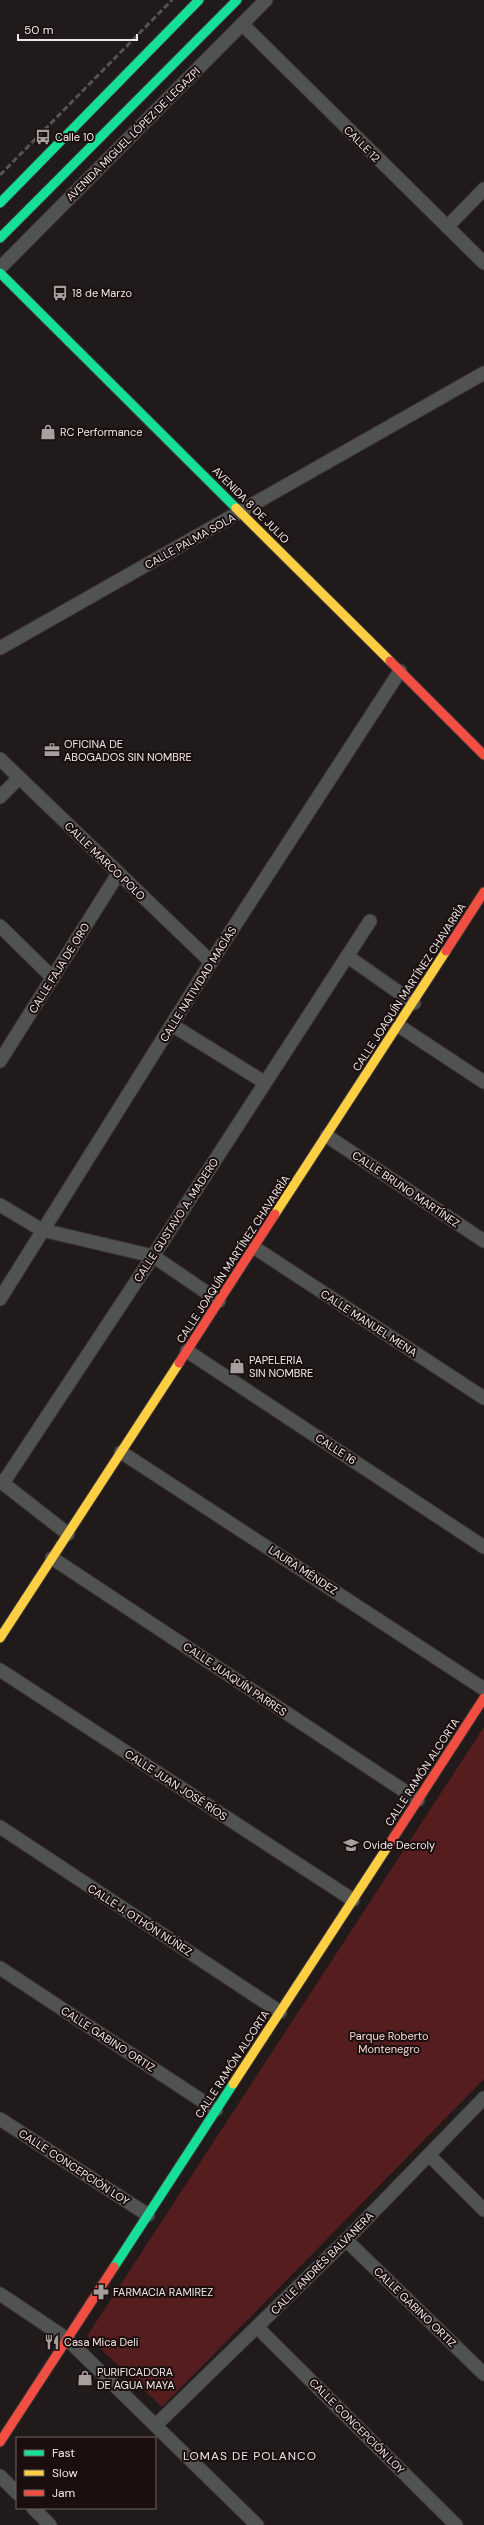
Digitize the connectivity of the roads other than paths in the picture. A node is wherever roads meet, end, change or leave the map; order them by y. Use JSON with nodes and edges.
{"nodes":[{"id":1,"x":199,"y":0,"type":"edge"},
{"id":2,"x":237,"y":0,"type":"edge"},
{"id":3,"x":266,"y":0,"type":"edge"},
{"id":4,"x":242,"y":24,"type":"junction"},
{"id":5,"x":484,"y":189,"type":"edge"},
{"id":6,"x":0,"y":203,"type":"edge"},
{"id":7,"x":447,"y":227,"type":"junction"},
{"id":8,"x":0,"y":238,"type":"edge"},
{"id":9,"x":484,"y":263,"type":"edge"},
{"id":10,"x":0,"y":268,"type":"edge"},
{"id":11,"x":0,"y":273,"type":"edge"},
{"id":12,"x":484,"y":374,"type":"edge"},
{"id":13,"x":241,"y":512,"type":"junction"},
{"id":14,"x":0,"y":648,"type":"edge"},
{"id":15,"x":400,"y":671,"type":"junction"},
{"id":16,"x":484,"y":755,"type":"edge"},
{"id":17,"x":0,"y":759,"type":"edge"},
{"id":18,"x":19,"y":778,"type":"junction"},
{"id":19,"x":0,"y":797,"type":"edge"},
{"id":20,"x":118,"y":874,"type":"junction"},
{"id":21,"x":484,"y":892,"type":"edge"},
{"id":22,"x":370,"y":921,"type":"dead end"},
{"id":23,"x":0,"y":926,"type":"edge"},
{"id":24,"x":347,"y":956,"type":"junction"},
{"id":25,"x":211,"y":962,"type":"junction"},
{"id":26,"x":53,"y":978,"type":"junction"},
{"id":27,"x":414,"y":1003,"type":"junction"},
{"id":28,"x":172,"y":1025,"type":"junction"},
{"id":29,"x":399,"y":1026,"type":"junction"},
{"id":30,"x":0,"y":1061,"type":"edge"},
{"id":31,"x":264,"y":1082,"type":"junction"},
{"id":32,"x":484,"y":1082,"type":"edge"},
{"id":33,"x":328,"y":1136,"type":"junction"},
{"id":34,"x":0,"y":1205,"type":"edge"},
{"id":35,"x":42,"y":1230,"type":"junction"},
{"id":36,"x":484,"y":1241,"type":"edge"},
{"id":37,"x":254,"y":1248,"type":"junction"},
{"id":38,"x":153,"y":1256,"type":"junction"},
{"id":39,"x":0,"y":1298,"type":"edge"},
{"id":40,"x":219,"y":1301,"type":"junction"},
{"id":41,"x":187,"y":1351,"type":"junction"},
{"id":42,"x":484,"y":1398,"type":"edge"},
{"id":43,"x":121,"y":1452,"type":"junction"},
{"id":44,"x":1,"y":1482,"type":"edge"},
{"id":45,"x":68,"y":1534,"type":"junction"},
{"id":46,"x":484,"y":1547,"type":"edge"},
{"id":47,"x":52,"y":1558,"type":"junction"},
{"id":48,"x":0,"y":1638,"type":"edge"},
{"id":49,"x":0,"y":1670,"type":"edge"},
{"id":50,"x":484,"y":1689,"type":"edge"},
{"id":51,"x":484,"y":1698,"type":"edge"},
{"id":52,"x":418,"y":1800,"type":"junction"},
{"id":53,"x":0,"y":1827,"type":"edge"},
{"id":54,"x":353,"y":1900,"type":"junction"},
{"id":55,"x":0,"y":1968,"type":"edge"},
{"id":56,"x":280,"y":2012,"type":"junction"},
{"id":57,"x":484,"y":2098,"type":"edge"},
{"id":58,"x":216,"y":2110,"type":"junction"},
{"id":59,"x":0,"y":2119,"type":"edge"},
{"id":60,"x":429,"y":2155,"type":"junction"},
{"id":61,"x":484,"y":2210,"type":"edge"},
{"id":62,"x":148,"y":2215,"type":"junction"},
{"id":63,"x":346,"y":2240,"type":"junction"},
{"id":64,"x":0,"y":2294,"type":"edge"},
{"id":65,"x":257,"y":2327,"type":"junction"},
{"id":66,"x":67,"y":2339,"type":"junction"},
{"id":67,"x":484,"y":2374,"type":"edge"},
{"id":68,"x":156,"y":2425,"type":"junction"},
{"id":69,"x":0,"y":2442,"type":"edge"},
{"id":70,"x":0,"y":2476,"type":"edge"},
{"id":71,"x":16,"y":2492,"type":"edge"},
{"id":72,"x":34,"y":2509,"type":"edge"},
{"id":73,"x":50,"y":2525,"type":"edge"},
{"id":74,"x":257,"y":2525,"type":"edge"},
{"id":75,"x":456,"y":2525,"type":"edge"}],
"edges":[{"from":1,"to":6,"type":"street"},
{"from":2,"to":8,"type":"street","name":"AVENIDA MIGUEL LÓPEZ DE LEGAZPI"},
{"from":3,"to":4,"type":"street","name":"AVENIDA MIGUEL LÓPEZ DE LEGAZPI"},
{"from":4,"to":7,"type":"street","name":"CALLE 12"},
{"from":4,"to":10,"type":"street","name":"AVENIDA MIGUEL LÓPEZ DE LEGAZPI"},
{"from":5,"to":7,"type":"street"},
{"from":7,"to":9,"type":"street","name":"CALLE 12"},
{"from":11,"to":13,"type":"street","name":"AVENIDA 8 DE JULIO"},
{"from":12,"to":13,"type":"street","name":"CALLE PALMA SOLA"},
{"from":13,"to":14,"type":"street","name":"CALLE PALMA SOLA"},
{"from":13,"to":15,"type":"street","name":"AVENIDA 8 DE JULIO"},
{"from":15,"to":16,"type":"street","name":"AVENIDA 8 DE JULIO"},
{"from":15,"to":25,"type":"street","name":"CALLE NATIVIDAD MACÍAS"},
{"from":17,"to":18,"type":"street","name":"CALLE MARCO POLO"},
{"from":18,"to":19,"type":"street"},
{"from":18,"to":20,"type":"street","name":"CALLE MARCO POLO"},
{"from":20,"to":25,"type":"street","name":"CALLE MARCO POLO"},
{"from":20,"to":26,"type":"street","name":"CALLE FAJA DE ORO"},
{"from":21,"to":27,"type":"street","name":"CALLE JOAQUÍN MARTÍNEZ CHAVARRÍA"},
{"from":22,"to":24,"type":"street","name":"CALLE GUSTAVO A. MADERO"},
{"from":23,"to":26,"type":"street"},
{"from":24,"to":27,"type":"street"},
{"from":24,"to":31,"type":"street","name":"CALLE GUSTAVO A. MADERO"},
{"from":25,"to":28,"type":"street","name":"CALLE NATIVIDAD MACÍAS"},
{"from":26,"to":30,"type":"street","name":"CALLE FAJA DE ORO"},
{"from":27,"to":29,"type":"street","name":"CALLE JOAQUÍN MARTÍNEZ CHAVARRÍA"},
{"from":28,"to":31,"type":"street"},
{"from":28,"to":35,"type":"street","name":"CALLE NATIVIDAD MACÍAS"},
{"from":29,"to":32,"type":"street"},
{"from":29,"to":33,"type":"street","name":"CALLE JOAQUÍN MARTÍNEZ CHAVARRÍA"},
{"from":31,"to":38,"type":"street","name":"CALLE GUSTAVO A. MADERO"},
{"from":33,"to":36,"type":"street","name":"CALLE BRUNO MARTÍNEZ"},
{"from":33,"to":37,"type":"street","name":"CALLE JOAQUÍN MARTÍNEZ CHAVARRÍA"},
{"from":34,"to":35,"type":"street"},
{"from":35,"to":38,"type":"street"},
{"from":35,"to":39,"type":"street","name":"CALLE NATIVIDAD MACÍAS"},
{"from":37,"to":40,"type":"street","name":"CALLE JOAQUÍN MARTÍNEZ CHAVARRÍA"},
{"from":37,"to":42,"type":"street","name":"CALLE MANUEL MENA"},
{"from":38,"to":40,"type":"street"},
{"from":38,"to":44,"type":"street","name":"CALLE GUSTAVO A. MADERO"},
{"from":40,"to":41,"type":"street","name":"CALLE JOAQUÍN MARTÍNEZ CHAVARRÍA"},
{"from":41,"to":43,"type":"street","name":"CALLE JOAQUÍN MARTÍNEZ CHAVARRÍA"},
{"from":41,"to":46,"type":"street","name":"CALLE 16"},
{"from":43,"to":45,"type":"street","name":"CALLE JOAQUÍN MARTÍNEZ CHAVARRÍA"},
{"from":43,"to":50,"type":"street","name":"LAURA MÉNDEZ"},
{"from":44,"to":45,"type":"street"},
{"from":45,"to":47,"type":"street","name":"CALLE JOAQUÍN MARTÍNEZ CHAVARRÍA"},
{"from":47,"to":48,"type":"street","name":"CALLE JOAQUÍN MARTÍNEZ CHAVARRÍA"},
{"from":47,"to":52,"type":"street","name":"CALLE JUAQUÍN PARRES"},
{"from":49,"to":54,"type":"street","name":"CALLE JUAN JOSÉ RÍOS"},
{"from":51,"to":52,"type":"street","name":"CALLE RAMÓN ALCORTA"},
{"from":52,"to":54,"type":"street","name":"CALLE RAMÓN ALCORTA"},
{"from":53,"to":56,"type":"street","name":"CALLE J. OTHÓN NÚÑEZ"},
{"from":54,"to":56,"type":"street","name":"CALLE RAMÓN ALCORTA"},
{"from":55,"to":58,"type":"street","name":"CALLE GABINO ORTIZ"},
{"from":56,"to":58,"type":"street","name":"CALLE RAMÓN ALCORTA"},
{"from":57,"to":60,"type":"street","name":"CALLE ANDRÉS BALVANERA"},
{"from":58,"to":62,"type":"street","name":"CALLE RAMÓN ALCORTA"},
{"from":59,"to":62,"type":"street","name":"CALLE CONCEPCIÓN LOY"},
{"from":60,"to":61,"type":"street"},
{"from":60,"to":63,"type":"street","name":"CALLE ANDRÉS BALVANERA"},
{"from":62,"to":66,"type":"street","name":"CALLE RAMÓN ALCORTA"},
{"from":63,"to":65,"type":"street","name":"CALLE ANDRÉS BALVANERA"},
{"from":63,"to":67,"type":"street","name":"CALLE GABINO ORTIZ"},
{"from":64,"to":66,"type":"street"},
{"from":65,"to":68,"type":"street","name":"CALLE ANDRÉS BALVANERA"},
{"from":65,"to":75,"type":"street","name":"CALLE CONCEPCIÓN LOY"},
{"from":66,"to":68,"type":"street"},
{"from":66,"to":69,"type":"street","name":"CALLE RAMÓN ALCORTA"},
{"from":68,"to":74,"type":"street"},
{"from":70,"to":71,"type":"street"},
{"from":72,"to":73,"type":"street"}]}
